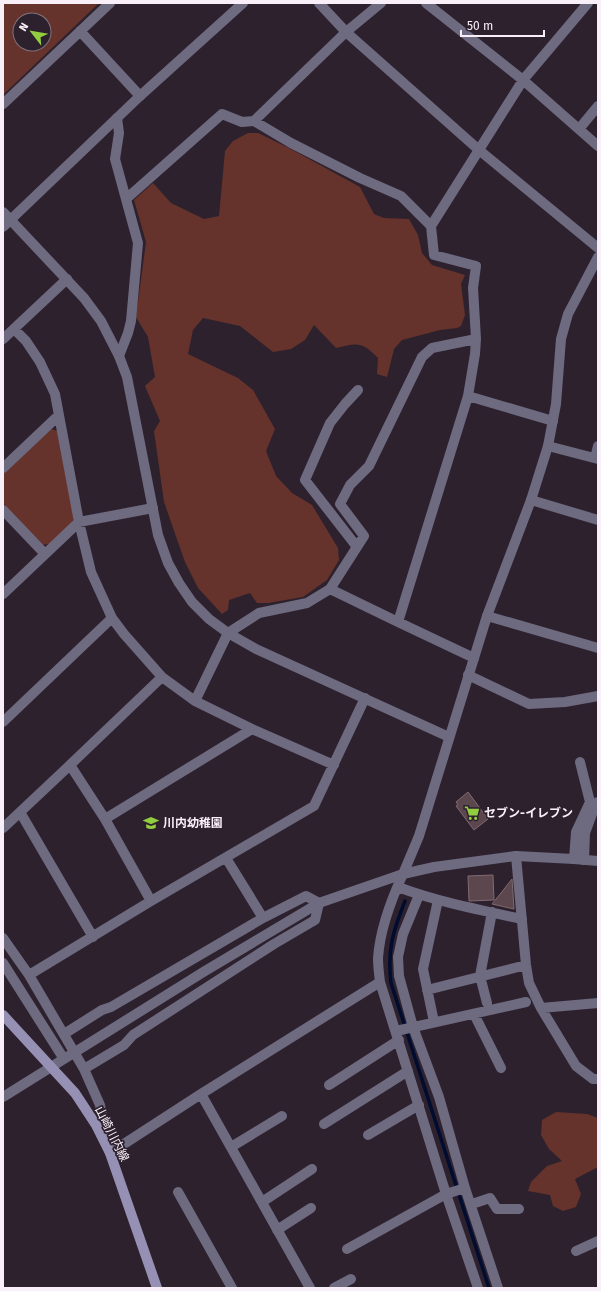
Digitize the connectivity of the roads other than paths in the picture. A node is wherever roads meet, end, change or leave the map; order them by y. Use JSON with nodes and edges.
{"nodes":[{"id":1,"x":110,"y":3,"type":"edge"},
{"id":2,"x":242,"y":3,"type":"edge"},
{"id":3,"x":319,"y":3,"type":"edge"},
{"id":4,"x":381,"y":3,"type":"edge"},
{"id":5,"x":426,"y":3,"type":"edge"},
{"id":6,"x":588,"y":3,"type":"edge"},
{"id":7,"x":80,"y":31,"type":"junction"},
{"id":8,"x":346,"y":32,"type":"junction"},
{"id":9,"x":523,"y":80,"type":"junction"},
{"id":10,"x":140,"y":96,"type":"junction"},
{"id":11,"x":3,"y":104,"type":"edge"},
{"id":12,"x":598,"y":106,"type":"edge"},
{"id":13,"x":117,"y":118,"type":"junction"},
{"id":14,"x":254,"y":121,"type":"junction"},
{"id":15,"x":579,"y":129,"type":"junction"},
{"id":16,"x":598,"y":146,"type":"edge"},
{"id":17,"x":479,"y":150,"type":"junction"},
{"id":18,"x":126,"y":199,"type":"junction"},
{"id":19,"x":3,"y":212,"type":"edge"},
{"id":20,"x":7,"y":223,"type":"edge"},
{"id":21,"x":431,"y":226,"type":"junction"},
{"id":22,"x":598,"y":248,"type":"edge"},
{"id":23,"x":598,"y":257,"type":"edge"},
{"id":24,"x":67,"y":279,"type":"junction"},
{"id":25,"x":14,"y":328,"type":"junction"},
{"id":26,"x":3,"y":339,"type":"edge"},
{"id":27,"x":476,"y":339,"type":"junction"},
{"id":28,"x":119,"y":356,"type":"junction"},
{"id":29,"x":358,"y":390,"type":"dead end"},
{"id":30,"x":468,"y":396,"type":"junction"},
{"id":31,"x":58,"y":416,"type":"junction"},
{"id":32,"x":553,"y":421,"type":"junction"},
{"id":33,"x":548,"y":446,"type":"junction"},
{"id":34,"x":598,"y":446,"type":"edge"},
{"id":35,"x":596,"y":459,"type":"edge"},
{"id":36,"x":3,"y":468,"type":"edge"},
{"id":37,"x":531,"y":500,"type":"junction"},
{"id":38,"x":154,"y":508,"type":"junction"},
{"id":39,"x":3,"y":510,"type":"edge"},
{"id":40,"x":598,"y":520,"type":"edge"},
{"id":41,"x":79,"y":522,"type":"junction"},
{"id":42,"x":357,"y":547,"type":"junction"},
{"id":43,"x":45,"y":554,"type":"junction"},
{"id":44,"x":330,"y":589,"type":"junction"},
{"id":45,"x":3,"y":594,"type":"edge"},
{"id":46,"x":487,"y":616,"type":"junction"},
{"id":47,"x":112,"y":618,"type":"junction"},
{"id":48,"x":398,"y":622,"type":"junction"},
{"id":49,"x":228,"y":633,"type":"junction"},
{"id":50,"x":598,"y":648,"type":"edge"},
{"id":51,"x":474,"y":658,"type":"junction"},
{"id":52,"x":468,"y":675,"type":"junction"},
{"id":53,"x":162,"y":677,"type":"junction"},
{"id":54,"x":598,"y":696,"type":"edge"},
{"id":55,"x":365,"y":698,"type":"junction"},
{"id":56,"x":195,"y":701,"type":"junction"},
{"id":57,"x":3,"y":722,"type":"edge"},
{"id":58,"x":252,"y":729,"type":"junction"},
{"id":59,"x":449,"y":737,"type":"junction"},
{"id":60,"x":580,"y":762,"type":"dead end"},
{"id":61,"x":70,"y":765,"type":"junction"},
{"id":62,"x":334,"y":765,"type":"junction"},
{"id":63,"x":598,"y":802,"type":"edge"},
{"id":64,"x":20,"y":812,"type":"junction"},
{"id":65,"x":105,"y":819,"type":"junction"},
{"id":66,"x":3,"y":828,"type":"edge"},
{"id":67,"x":516,"y":856,"type":"junction"},
{"id":68,"x":226,"y":858,"type":"junction"},
{"id":69,"x":579,"y":859,"type":"junction"},
{"id":70,"x":597,"y":860,"type":"edge"},
{"id":71,"x":404,"y":874,"type":"junction"},
{"id":72,"x":398,"y":887,"type":"junction"},
{"id":73,"x":419,"y":895,"type":"junction"},
{"id":74,"x":438,"y":900,"type":"junction"},
{"id":75,"x":151,"y":901,"type":"junction"},
{"id":76,"x":319,"y":903,"type":"junction"},
{"id":77,"x":492,"y":912,"type":"junction"},
{"id":78,"x":263,"y":918,"type":"junction"},
{"id":79,"x":522,"y":919,"type":"junction"},
{"id":80,"x":93,"y":936,"type":"junction"},
{"id":81,"x":3,"y":938,"type":"edge"},
{"id":82,"x":3,"y":963,"type":"edge"},
{"id":83,"x":526,"y":965,"type":"junction"},
{"id":84,"x":29,"y":975,"type":"junction"},
{"id":85,"x":480,"y":976,"type":"junction"},
{"id":86,"x":380,"y":982,"type":"junction"},
{"id":87,"x":427,"y":990,"type":"junction"},
{"id":88,"x":526,"y":1002,"type":"dead end"},
{"id":89,"x":488,"y":1003,"type":"dead end"},
{"id":90,"x":598,"y":1003,"type":"edge"},
{"id":91,"x":541,"y":1008,"type":"junction"},
{"id":92,"x":474,"y":1014,"type":"junction"},
{"id":93,"x":3,"y":1016,"type":"edge"},
{"id":94,"x":434,"y":1022,"type":"junction"},
{"id":95,"x":413,"y":1027,"type":"junction"},
{"id":96,"x":64,"y":1034,"type":"junction"},
{"id":97,"x":397,"y":1036,"type":"junction"},
{"id":98,"x":64,"y":1059,"type":"junction"},
{"id":99,"x":502,"y":1068,"type":"dead end"},
{"id":100,"x":84,"y":1069,"type":"junction"},
{"id":101,"x":408,"y":1071,"type":"junction"},
{"id":102,"x":598,"y":1079,"type":"edge"},
{"id":103,"x":329,"y":1085,"type":"dead end"},
{"id":104,"x":201,"y":1094,"type":"junction"},
{"id":105,"x":3,"y":1097,"type":"edge"},
{"id":106,"x":419,"y":1105,"type":"junction"},
{"id":107,"x":282,"y":1116,"type":"dead end"},
{"id":108,"x":324,"y":1124,"type":"dead end"},
{"id":109,"x":368,"y":1135,"type":"dead end"},
{"id":110,"x":231,"y":1147,"type":"junction"},
{"id":111,"x":110,"y":1153,"type":"junction"},
{"id":112,"x":312,"y":1169,"type":"dead end"},
{"id":113,"x":466,"y":1188,"type":"junction"},
{"id":114,"x":178,"y":1192,"type":"dead end"},
{"id":115,"x":446,"y":1194,"type":"junction"},
{"id":116,"x":262,"y":1202,"type":"junction"},
{"id":117,"x":472,"y":1204,"type":"junction"},
{"id":118,"x":311,"y":1208,"type":"dead end"},
{"id":119,"x":519,"y":1209,"type":"dead end"},
{"id":120,"x":277,"y":1230,"type":"junction"},
{"id":121,"x":598,"y":1241,"type":"edge"},
{"id":122,"x":347,"y":1249,"type":"dead end"},
{"id":123,"x":576,"y":1251,"type":"dead end"},
{"id":124,"x":351,"y":1279,"type":"dead end"},
{"id":125,"x":157,"y":1288,"type":"edge"},
{"id":126,"x":232,"y":1288,"type":"edge"},
{"id":127,"x":310,"y":1288,"type":"edge"},
{"id":128,"x":334,"y":1288,"type":"edge"},
{"id":129,"x":478,"y":1288,"type":"edge"},
{"id":130,"x":498,"y":1288,"type":"edge"}],
"edges":[{"from":1,"to":7,"type":"street"},
{"from":2,"to":10,"type":"street"},
{"from":3,"to":8,"type":"street"},
{"from":4,"to":8,"type":"street"},
{"from":5,"to":9,"type":"street"},
{"from":6,"to":9,"type":"street"},
{"from":7,"to":10,"type":"street"},
{"from":7,"to":11,"type":"street"},
{"from":8,"to":14,"type":"street"},
{"from":8,"to":17,"type":"street"},
{"from":9,"to":15,"type":"street"},
{"from":9,"to":17,"type":"street"},
{"from":10,"to":13,"type":"street"},
{"from":12,"to":15,"type":"street"},
{"from":13,"to":18,"type":"street"},
{"from":13,"to":20,"type":"street"},
{"from":14,"to":18,"type":"street"},
{"from":14,"to":21,"type":"street"},
{"from":15,"to":16,"type":"street"},
{"from":17,"to":21,"type":"street"},
{"from":17,"to":22,"type":"street"},
{"from":18,"to":28,"type":"street"},
{"from":19,"to":20,"type":"street"},
{"from":20,"to":24,"type":"street"},
{"from":21,"to":27,"type":"street"},
{"from":23,"to":32,"type":"street"},
{"from":24,"to":25,"type":"street"},
{"from":24,"to":28,"type":"street"},
{"from":25,"to":26,"type":"street"},
{"from":25,"to":31,"type":"street"},
{"from":27,"to":30,"type":"street"},
{"from":27,"to":42,"type":"street"},
{"from":28,"to":38,"type":"street"},
{"from":29,"to":42,"type":"street"},
{"from":30,"to":32,"type":"street"},
{"from":30,"to":48,"type":"street"},
{"from":31,"to":36,"type":"street"},
{"from":31,"to":41,"type":"street"},
{"from":32,"to":33,"type":"street"},
{"from":33,"to":35,"type":"street"},
{"from":33,"to":37,"type":"street"},
{"from":34,"to":35,"type":"street"},
{"from":37,"to":40,"type":"street"},
{"from":37,"to":46,"type":"street"},
{"from":38,"to":41,"type":"street"},
{"from":38,"to":49,"type":"street"},
{"from":39,"to":43,"type":"street"},
{"from":41,"to":43,"type":"street"},
{"from":41,"to":47,"type":"street"},
{"from":42,"to":44,"type":"street"},
{"from":43,"to":45,"type":"street"},
{"from":44,"to":48,"type":"street"},
{"from":44,"to":49,"type":"street"},
{"from":46,"to":50,"type":"street"},
{"from":46,"to":51,"type":"street"},
{"from":47,"to":53,"type":"street"},
{"from":47,"to":57,"type":"street"},
{"from":48,"to":51,"type":"street"},
{"from":49,"to":55,"type":"street"},
{"from":49,"to":56,"type":"street"},
{"from":51,"to":52,"type":"street"},
{"from":52,"to":54,"type":"street"},
{"from":52,"to":59,"type":"street"},
{"from":53,"to":56,"type":"street"},
{"from":53,"to":61,"type":"street"},
{"from":55,"to":59,"type":"street"},
{"from":55,"to":62,"type":"street"},
{"from":56,"to":58,"type":"street"},
{"from":58,"to":62,"type":"street"},
{"from":58,"to":65,"type":"street"},
{"from":59,"to":71,"type":"street"},
{"from":60,"to":69,"type":"street"},
{"from":61,"to":64,"type":"street"},
{"from":61,"to":65,"type":"street"},
{"from":62,"to":68,"type":"street"},
{"from":63,"to":69,"type":"street"},
{"from":64,"to":66,"type":"street"},
{"from":64,"to":80,"type":"street"},
{"from":65,"to":75,"type":"street"},
{"from":67,"to":69,"type":"street"},
{"from":67,"to":71,"type":"street"},
{"from":67,"to":79,"type":"street"},
{"from":68,"to":75,"type":"street"},
{"from":68,"to":78,"type":"street"},
{"from":69,"to":70,"type":"street"},
{"from":71,"to":72,"type":"street"},
{"from":71,"to":76,"type":"street"},
{"from":72,"to":73,"type":"street"},
{"from":72,"to":86,"type":"street"},
{"from":73,"to":74,"type":"street"},
{"from":73,"to":95,"type":"street"},
{"from":74,"to":77,"type":"street"},
{"from":74,"to":87,"type":"street"},
{"from":75,"to":80,"type":"street"},
{"from":76,"to":78,"type":"street"},
{"from":76,"to":98,"type":"street"},
{"from":76,"to":100,"type":"street"},
{"from":77,"to":79,"type":"street"},
{"from":77,"to":85,"type":"street"},
{"from":78,"to":96,"type":"street"},
{"from":79,"to":83,"type":"street"},
{"from":80,"to":84,"type":"street"},
{"from":81,"to":84,"type":"street"},
{"from":82,"to":98,"type":"street"},
{"from":83,"to":85,"type":"street"},
{"from":83,"to":91,"type":"street"},
{"from":84,"to":96,"type":"street"},
{"from":85,"to":87,"type":"street"},
{"from":85,"to":89,"type":"street"},
{"from":86,"to":97,"type":"street"},
{"from":86,"to":104,"type":"street"},
{"from":87,"to":94,"type":"street"},
{"from":88,"to":92,"type":"street"},
{"from":90,"to":91,"type":"street"},
{"from":91,"to":102,"type":"street"},
{"from":92,"to":94,"type":"street"},
{"from":92,"to":99,"type":"street"},
{"from":93,"to":111,"type":"main road","name":"山崎川内線"},
{"from":94,"to":95,"type":"street"},
{"from":95,"to":97,"type":"street"},
{"from":95,"to":113,"type":"street"},
{"from":96,"to":100,"type":"street"},
{"from":97,"to":101,"type":"street"},
{"from":97,"to":103,"type":"street"},
{"from":98,"to":105,"type":"street"},
{"from":100,"to":111,"type":"street"},
{"from":101,"to":106,"type":"street"},
{"from":101,"to":108,"type":"street"},
{"from":104,"to":110,"type":"street"},
{"from":104,"to":111,"type":"street"},
{"from":106,"to":109,"type":"street"},
{"from":106,"to":115,"type":"street"},
{"from":107,"to":110,"type":"street"},
{"from":110,"to":116,"type":"street"},
{"from":111,"to":125,"type":"main road","name":"山崎川内線"},
{"from":112,"to":116,"type":"street"},
{"from":113,"to":115,"type":"street"},
{"from":113,"to":117,"type":"street"},
{"from":114,"to":126,"type":"street"},
{"from":115,"to":122,"type":"street"},
{"from":115,"to":129,"type":"street"},
{"from":116,"to":120,"type":"street"},
{"from":117,"to":119,"type":"street"},
{"from":117,"to":130,"type":"street"},
{"from":118,"to":120,"type":"street"},
{"from":120,"to":127,"type":"street"},
{"from":121,"to":123,"type":"street"},
{"from":124,"to":128,"type":"street"}]}
